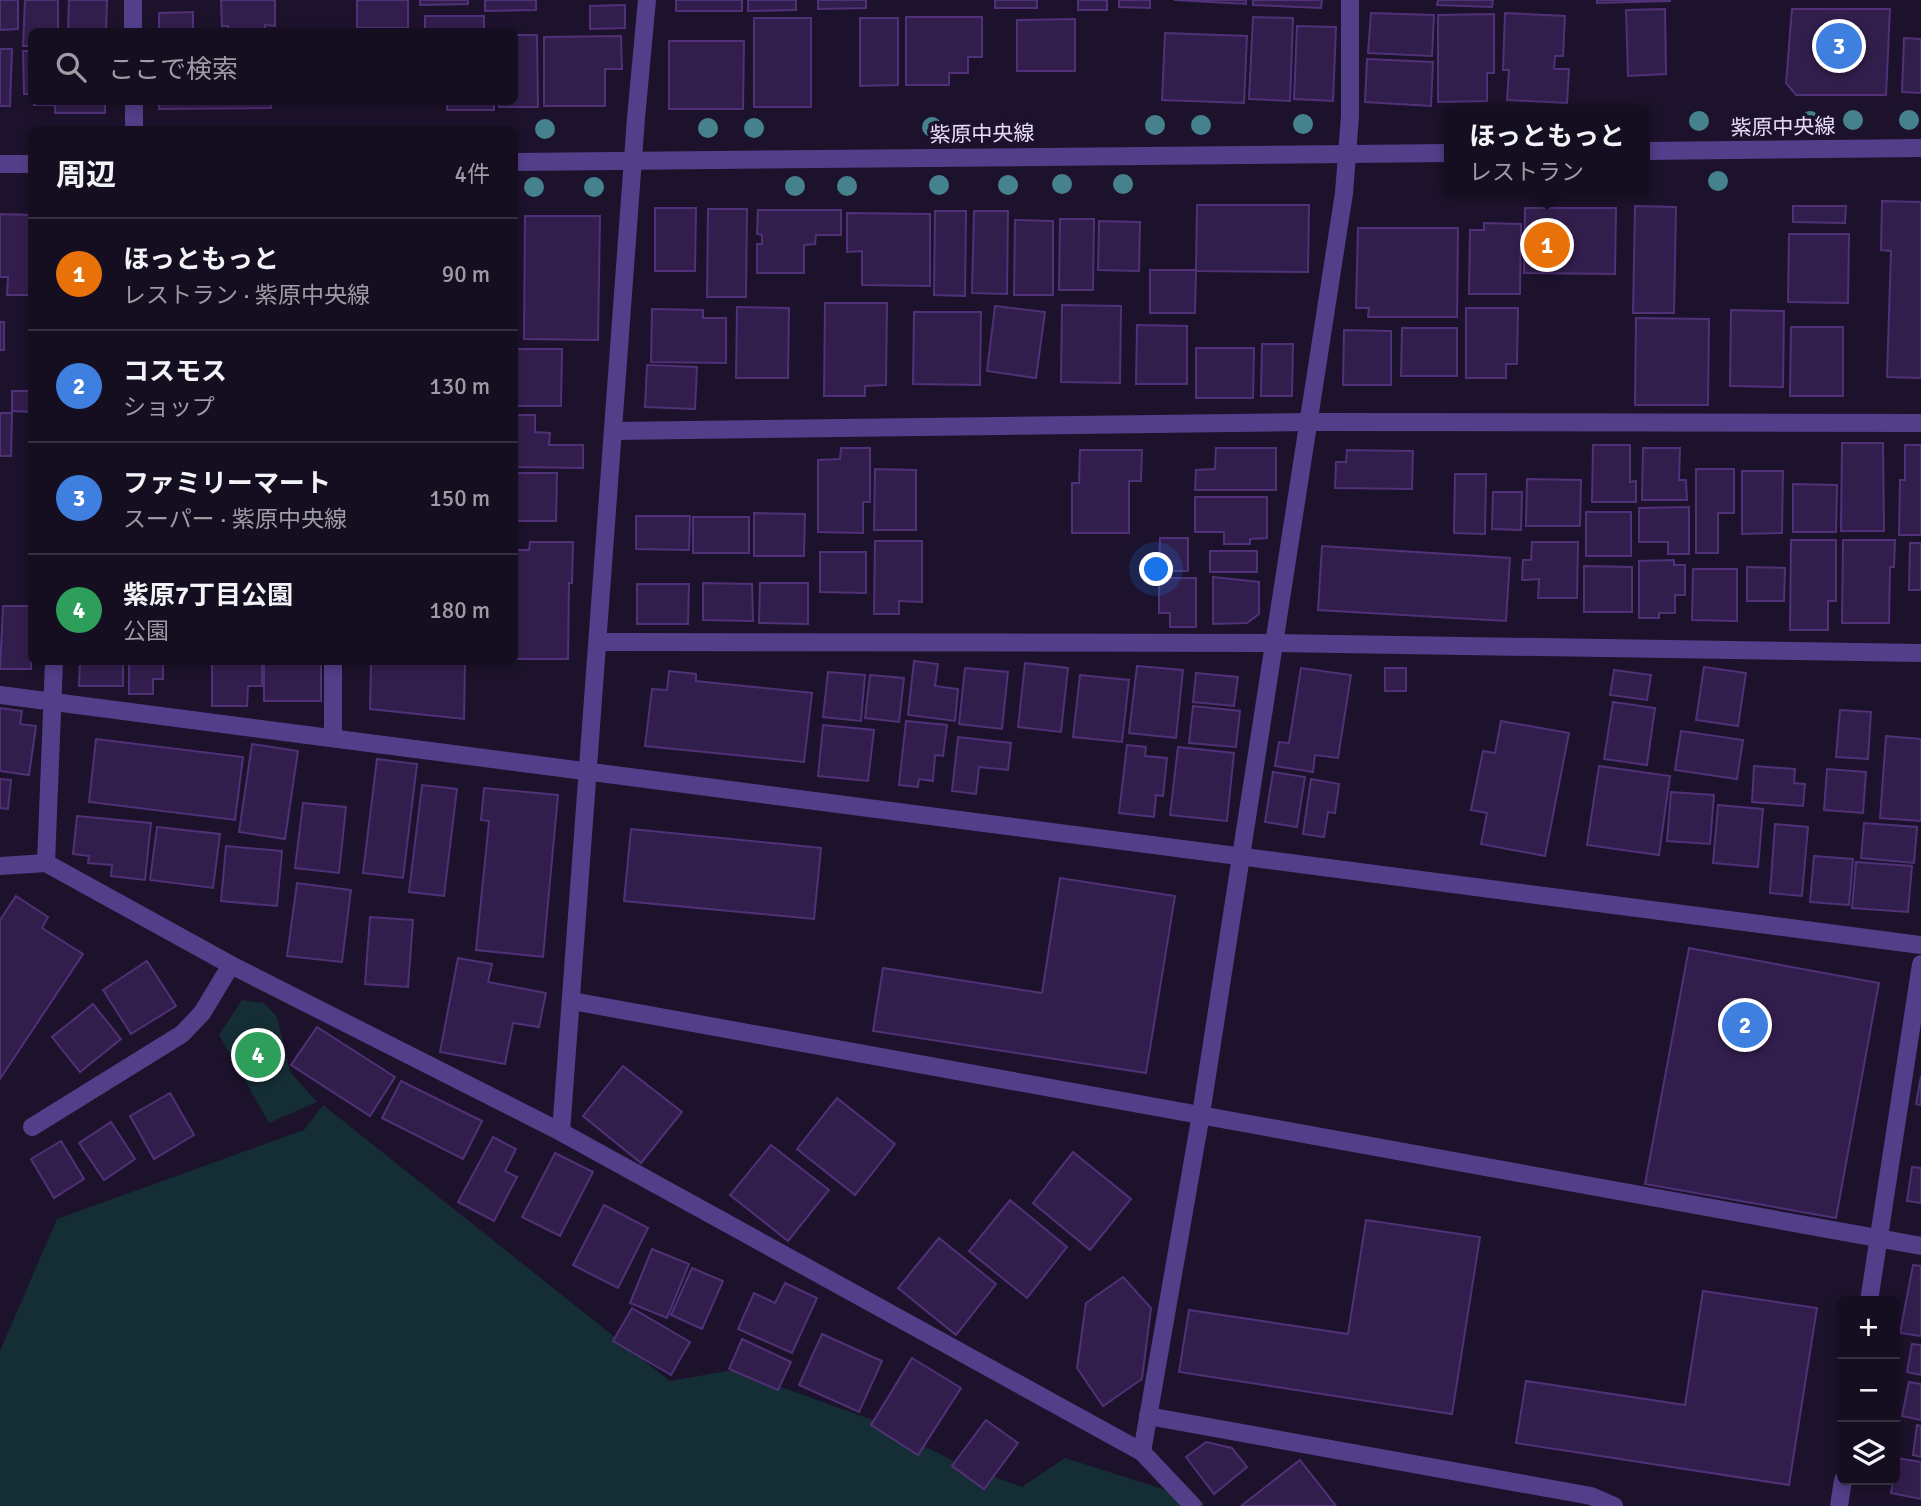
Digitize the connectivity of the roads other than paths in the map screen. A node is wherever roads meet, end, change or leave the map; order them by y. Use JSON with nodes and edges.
{"nodes":[{"id":1,"x":133,"y":0,"type":"edge"},
{"id":2,"x":647,"y":0,"type":"edge"},
{"id":3,"x":1350,"y":0,"type":"edge"},
{"id":4,"x":133,"y":28,"type":"edge"},
{"id":5,"x":134,"y":105,"type":"edge"},
{"id":6,"x":134,"y":126,"type":"edge"},
{"id":7,"x":1921,"y":148,"type":"edge"},
{"id":8,"x":1650,"y":151,"type":"edge"},
{"id":9,"x":1444,"y":153,"type":"edge"},
{"id":10,"x":1347,"y":154,"type":"junction"},
{"id":11,"x":634,"y":161,"type":"junction"},
{"id":12,"x":518,"y":162,"type":"edge"},
{"id":13,"x":0,"y":164,"type":"edge"},
{"id":14,"x":28,"y":164,"type":"edge"},
{"id":15,"x":1308,"y":422,"type":"junction"},
{"id":16,"x":1921,"y":423,"type":"edge"},
{"id":17,"x":614,"y":431,"type":"junction"},
{"id":18,"x":599,"y":642,"type":"junction"},
{"id":19,"x":1274,"y":643,"type":"junction"},
{"id":20,"x":1921,"y":653,"type":"edge"},
{"id":21,"x":54,"y":665,"type":"edge"},
{"id":22,"x":333,"y":665,"type":"edge"},
{"id":23,"x":0,"y":695,"type":"edge"},
{"id":24,"x":54,"y":703,"type":"junction"},
{"id":25,"x":333,"y":737,"type":"junction"},
{"id":26,"x":589,"y":770,"type":"junction"},
{"id":27,"x":1241,"y":856,"type":"junction"},
{"id":28,"x":46,"y":863,"type":"junction"},
{"id":29,"x":0,"y":866,"type":"edge"},
{"id":30,"x":1921,"y":945,"type":"edge"},
{"id":31,"x":1921,"y":964,"type":"edge"},
{"id":32,"x":232,"y":965,"type":"junction"},
{"id":33,"x":572,"y":1001,"type":"junction"},
{"id":34,"x":1201,"y":1114,"type":"junction"},
{"id":35,"x":32,"y":1127,"type":"dead end"},
{"id":36,"x":561,"y":1132,"type":"junction"},
{"id":37,"x":1879,"y":1239,"type":"junction"},
{"id":38,"x":1921,"y":1247,"type":"edge"},
{"id":39,"x":1870,"y":1296,"type":"edge"},
{"id":40,"x":1149,"y":1416,"type":"junction"},
{"id":41,"x":1142,"y":1452,"type":"junction"},
{"id":42,"x":1842,"y":1485,"type":"edge"},
{"id":43,"x":1193,"y":1506,"type":"edge"},
{"id":44,"x":1614,"y":1506,"type":"edge"},
{"id":45,"x":1839,"y":1506,"type":"edge"}],
"edges":[{"from":1,"to":4,"type":"street"},
{"from":2,"to":11,"type":"street"},
{"from":3,"to":10,"type":"street"},
{"from":5,"to":6,"type":"street"},
{"from":7,"to":8,"type":"street","name":"紫原中央線"},
{"from":9,"to":10,"type":"street","name":"紫原中央線"},
{"from":10,"to":11,"type":"street","name":"紫原中央線"},
{"from":10,"to":15,"type":"street"},
{"from":11,"to":12,"type":"street","name":"紫原中央線"},
{"from":11,"to":17,"type":"street"},
{"from":13,"to":14,"type":"street"},
{"from":15,"to":16,"type":"street"},
{"from":15,"to":17,"type":"street"},
{"from":15,"to":19,"type":"street"},
{"from":17,"to":18,"type":"street"},
{"from":18,"to":19,"type":"street"},
{"from":18,"to":26,"type":"street"},
{"from":19,"to":20,"type":"street"},
{"from":19,"to":27,"type":"street"},
{"from":21,"to":24,"type":"street"},
{"from":22,"to":25,"type":"street"},
{"from":23,"to":24,"type":"street"},
{"from":24,"to":25,"type":"street"},
{"from":24,"to":28,"type":"street"},
{"from":25,"to":26,"type":"street"},
{"from":26,"to":27,"type":"street"},
{"from":26,"to":33,"type":"street"},
{"from":27,"to":30,"type":"street"},
{"from":27,"to":34,"type":"street"},
{"from":28,"to":29,"type":"street"},
{"from":28,"to":32,"type":"street"},
{"from":31,"to":37,"type":"street"},
{"from":32,"to":35,"type":"street"},
{"from":32,"to":36,"type":"street"},
{"from":33,"to":34,"type":"street"},
{"from":33,"to":36,"type":"street"},
{"from":34,"to":37,"type":"street"},
{"from":34,"to":40,"type":"street"},
{"from":36,"to":41,"type":"street"},
{"from":37,"to":38,"type":"street"},
{"from":37,"to":39,"type":"street"},
{"from":40,"to":41,"type":"street"},
{"from":40,"to":44,"type":"street"},
{"from":41,"to":43,"type":"street"},
{"from":42,"to":45,"type":"street"}]}
